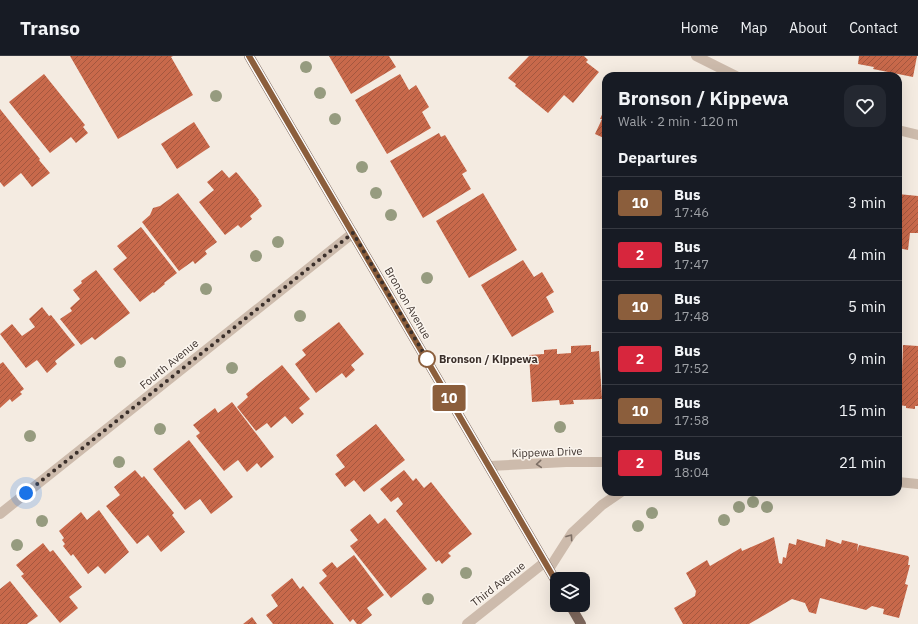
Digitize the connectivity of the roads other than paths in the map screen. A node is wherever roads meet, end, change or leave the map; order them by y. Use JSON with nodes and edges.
{"nodes":[{"id":1,"x":249,"y":56,"type":"edge"},
{"id":2,"x":696,"y":56,"type":"edge"},
{"id":3,"x":728,"y":72,"type":"edge"},
{"id":4,"x":902,"y":131,"type":"edge"},
{"id":5,"x":918,"y":135,"type":"edge"},
{"id":6,"x":353,"y":233,"type":"junction"},
{"id":7,"x":602,"y":462,"type":"edge"},
{"id":8,"x":489,"y":466,"type":"junction"},
{"id":9,"x":902,"y":482,"type":"edge"},
{"id":10,"x":918,"y":484,"type":"edge"},
{"id":11,"x":615,"y":496,"type":"edge"},
{"id":12,"x":0,"y":514,"type":"edge"},
{"id":13,"x":547,"y":566,"type":"junction"},
{"id":14,"x":551,"y":572,"type":"edge"},
{"id":15,"x":574,"y":612,"type":"edge"},
{"id":16,"x":466,"y":624,"type":"edge"},
{"id":17,"x":581,"y":624,"type":"edge"}],
"edges":[{"from":1,"to":6,"type":"main road","name":"Bronson Avenue"},
{"from":2,"to":3,"type":"street"},
{"from":4,"to":5,"type":"street"},
{"from":6,"to":8,"type":"main road","name":"Bronson Avenue"},
{"from":6,"to":12,"type":"street","name":"Fourth Avenue"},
{"from":7,"to":8,"type":"street","name":"Kippewa Drive","one_way":true},
{"from":8,"to":13,"type":"main road","name":"Bronson Avenue"},
{"from":9,"to":10,"type":"street"},
{"from":13,"to":11,"type":"street","one_way":true},
{"from":13,"to":14,"type":"main road","name":"Bronson Avenue"},
{"from":13,"to":16,"type":"street","name":"Third Avenue"},
{"from":15,"to":17,"type":"main road"}]}
